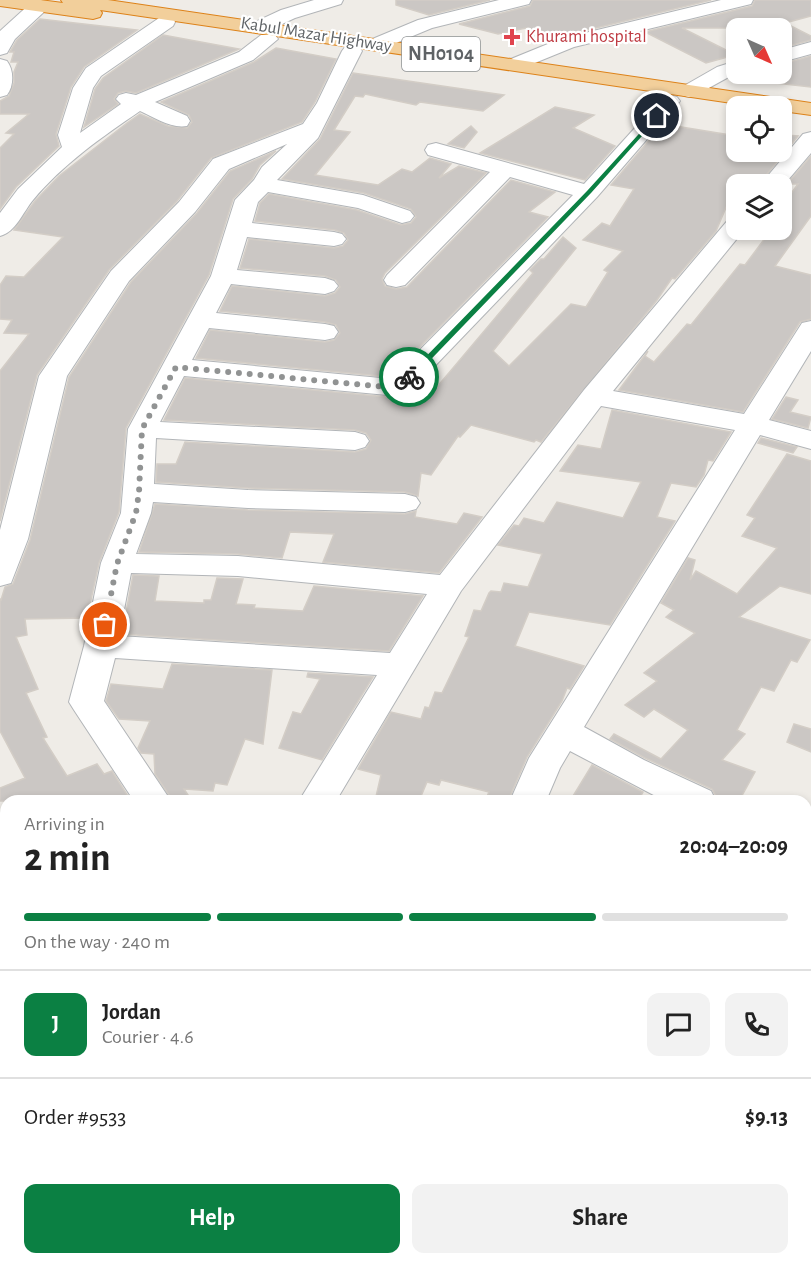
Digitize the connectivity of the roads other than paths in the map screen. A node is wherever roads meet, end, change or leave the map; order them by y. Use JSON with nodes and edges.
{"nodes":[{"id":1,"x":0,"y":0,"type":"edge"},
{"id":2,"x":70,"y":0,"type":"edge"},
{"id":3,"x":334,"y":0,"type":"edge"},
{"id":4,"x":452,"y":0,"type":"edge"},
{"id":5,"x":522,"y":0,"type":"edge"},
{"id":6,"x":744,"y":0,"type":"edge"},
{"id":7,"x":119,"y":3,"type":"edge"},
{"id":8,"x":39,"y":6,"type":"junction"},
{"id":9,"x":477,"y":11,"type":"junction"},
{"id":10,"x":166,"y":22,"type":"junction"},
{"id":11,"x":264,"y":33,"type":"junction"},
{"id":12,"x":365,"y":48,"type":"junction"},
{"id":13,"x":811,"y":48,"type":"edge"},
{"id":14,"x":0,"y":49,"type":"edge"},
{"id":15,"x":792,"y":53,"type":"edge"},
{"id":16,"x":0,"y":65,"type":"edge"},
{"id":17,"x":513,"y":65,"type":"junction"},
{"id":18,"x":726,"y":70,"type":"edge"},
{"id":19,"x":83,"y":88,"type":"junction"},
{"id":20,"x":0,"y":91,"type":"edge"},
{"id":21,"x":680,"y":96,"type":"junction"},
{"id":22,"x":138,"y":102,"type":"junction"},
{"id":23,"x":726,"y":108,"type":"edge"},
{"id":24,"x":811,"y":109,"type":"edge"},
{"id":25,"x":792,"y":119,"type":"edge"},
{"id":26,"x":179,"y":121,"type":"dead end"},
{"id":27,"x":811,"y":122,"type":"edge"},
{"id":28,"x":310,"y":129,"type":"junction"},
{"id":29,"x":811,"y":139,"type":"edge"},
{"id":30,"x":73,"y":148,"type":"junction"},
{"id":31,"x":436,"y":150,"type":"dead end"},
{"id":32,"x":506,"y":169,"type":"junction"},
{"id":33,"x":781,"y":174,"type":"edge"},
{"id":34,"x":263,"y":184,"type":"junction"},
{"id":35,"x":0,"y":189,"type":"edge"},
{"id":36,"x":589,"y":192,"type":"junction"},
{"id":37,"x":26,"y":194,"type":"junction"},
{"id":38,"x":402,"y":216,"type":"dead end"},
{"id":39,"x":0,"y":229,"type":"edge"},
{"id":40,"x":240,"y":229,"type":"junction"},
{"id":41,"x":726,"y":237,"type":"edge"},
{"id":42,"x":334,"y":239,"type":"dead end"},
{"id":43,"x":223,"y":276,"type":"junction"},
{"id":44,"x":396,"y":280,"type":"dead end"},
{"id":45,"x":325,"y":286,"type":"dead end"},
{"id":46,"x":201,"y":319,"type":"junction"},
{"id":47,"x":811,"y":329,"type":"edge"},
{"id":48,"x":325,"y":332,"type":"dead end"},
{"id":49,"x":176,"y":367,"type":"junction"},
{"id":50,"x":594,"y":396,"type":"junction"},
{"id":51,"x":751,"y":424,"type":"junction"},
{"id":52,"x":142,"y":429,"type":"junction"},
{"id":53,"x":811,"y":440,"type":"edge"},
{"id":54,"x":355,"y":441,"type":"dead end"},
{"id":55,"x":139,"y":492,"type":"junction"},
{"id":56,"x":405,"y":502,"type":"dead end"},
{"id":57,"x":117,"y":564,"type":"junction"},
{"id":58,"x":0,"y":576,"type":"edge"},
{"id":59,"x":448,"y":586,"type":"junction"},
{"id":60,"x":101,"y":646,"type":"junction"},
{"id":61,"x":401,"y":665,"type":"junction"},
{"id":62,"x":564,"y":732,"type":"junction"},
{"id":63,"x":149,"y":795,"type":"edge"},
{"id":64,"x":321,"y":795,"type":"edge"},
{"id":65,"x":530,"y":795,"type":"edge"},
{"id":66,"x":685,"y":795,"type":"edge"}],
"edges":[{"from":1,"to":8,"type":"highway","name":"Kabul Mazar Highway","number":"NH0104"},
{"from":2,"to":7,"type":"highway","name":"Kabul Mazar Highway","number":"NH0104"},
{"from":3,"to":11,"type":"street"},
{"from":4,"to":9,"type":"street"},
{"from":5,"to":9,"type":"street"},
{"from":6,"to":17,"type":"street"},
{"from":7,"to":11,"type":"highway","name":"Kabul Mazar Highway","number":"NH0104"},
{"from":8,"to":10,"type":"highway","name":"Kabul Mazar Highway","number":"NH0104"},
{"from":8,"to":14,"type":"street"},
{"from":9,"to":12,"type":"street"},
{"from":10,"to":11,"type":"highway","name":"Kabul Mazar Highway","number":"NH0104"},
{"from":10,"to":19,"type":"street"},
{"from":11,"to":12,"type":"highway","name":"Kabul Mazar Highway","number":"NH0104"},
{"from":11,"to":22,"type":"street"},
{"from":12,"to":17,"type":"highway","name":"Kabul Mazar Highway","number":"NH0104"},
{"from":12,"to":21,"type":"highway","name":"Kabul Mazar Highway","number":"NH0104"},
{"from":12,"to":28,"type":"street"},
{"from":13,"to":15,"type":"street"},
{"from":16,"to":20,"type":"street"},
{"from":17,"to":21,"type":"highway","name":"Kabul Mazar Highway","number":"NH0104"},
{"from":18,"to":21,"type":"street"},
{"from":19,"to":22,"type":"street"},
{"from":19,"to":30,"type":"street"},
{"from":21,"to":23,"type":"highway","name":"Kabul Mazar Highway","number":"NH0104"},
{"from":21,"to":24,"type":"highway","name":"Kabul Mazar Highway","number":"NH0104"},
{"from":21,"to":36,"type":"street"},
{"from":22,"to":26,"type":"street"},
{"from":22,"to":30,"type":"street"},
{"from":25,"to":27,"type":"highway"},
{"from":28,"to":34,"type":"street"},
{"from":28,"to":58,"type":"street"},
{"from":29,"to":33,"type":"street"},
{"from":30,"to":37,"type":"street"},
{"from":31,"to":32,"type":"street"},
{"from":32,"to":36,"type":"street"},
{"from":32,"to":44,"type":"street"},
{"from":34,"to":38,"type":"street"},
{"from":34,"to":40,"type":"street"},
{"from":35,"to":37,"type":"street"},
{"from":36,"to":49,"type":"street"},
{"from":37,"to":39,"type":"street"},
{"from":40,"to":42,"type":"street"},
{"from":40,"to":43,"type":"street"},
{"from":41,"to":50,"type":"street"},
{"from":43,"to":45,"type":"street"},
{"from":43,"to":46,"type":"street"},
{"from":46,"to":48,"type":"street"},
{"from":46,"to":49,"type":"street"},
{"from":47,"to":51,"type":"street"},
{"from":49,"to":52,"type":"street"},
{"from":50,"to":51,"type":"street"},
{"from":50,"to":59,"type":"street"},
{"from":51,"to":53,"type":"street"},
{"from":51,"to":62,"type":"street"},
{"from":52,"to":54,"type":"street"},
{"from":52,"to":55,"type":"street"},
{"from":55,"to":56,"type":"street"},
{"from":55,"to":57,"type":"street"},
{"from":57,"to":59,"type":"street"},
{"from":57,"to":60,"type":"street"},
{"from":59,"to":61,"type":"street"},
{"from":60,"to":61,"type":"street"},
{"from":60,"to":63,"type":"street"},
{"from":61,"to":64,"type":"street"},
{"from":62,"to":65,"type":"street"},
{"from":62,"to":66,"type":"street"}]}
